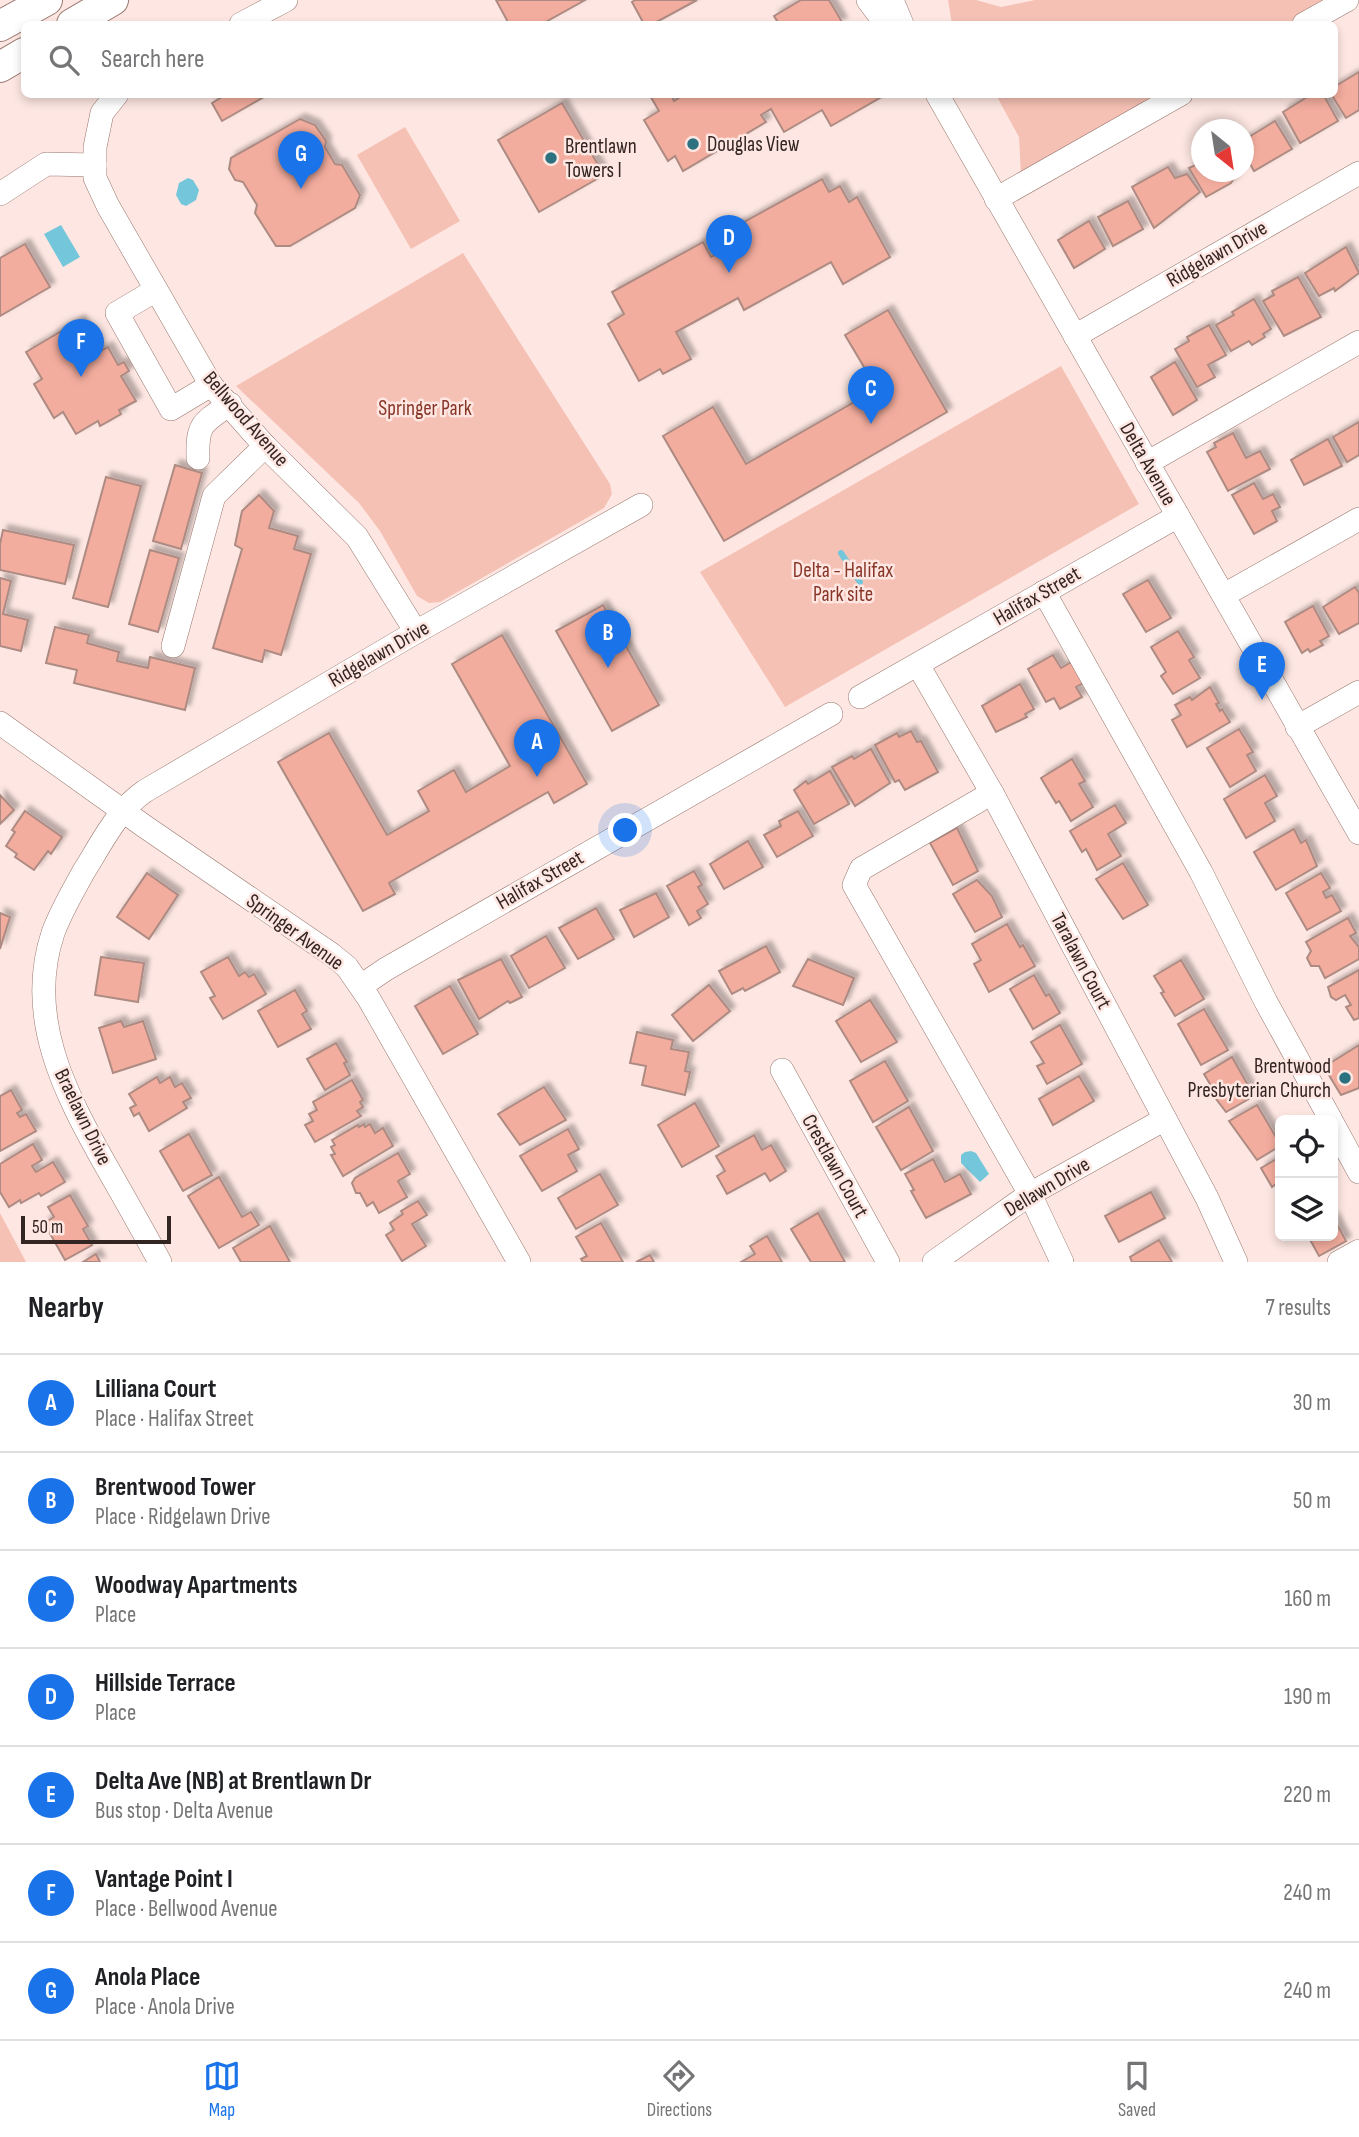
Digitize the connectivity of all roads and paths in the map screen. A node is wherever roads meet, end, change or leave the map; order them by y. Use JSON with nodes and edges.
{"nodes":[{"id":1,"x":47,"y":0,"type":"edge"},
{"id":2,"x":113,"y":0,"type":"edge"},
{"id":3,"x":286,"y":0,"type":"edge"},
{"id":4,"x":868,"y":0,"type":"edge"},
{"id":5,"x":892,"y":0,"type":"edge"},
{"id":6,"x":1347,"y":0,"type":"edge"},
{"id":7,"x":77,"y":21,"type":"edge"},
{"id":8,"x":247,"y":21,"type":"edge"},
{"id":9,"x":884,"y":21,"type":"edge"},
{"id":10,"x":901,"y":21,"type":"edge"},
{"id":11,"x":1309,"y":21,"type":"edge"},
{"id":12,"x":0,"y":26,"type":"edge"},
{"id":13,"x":21,"y":55,"type":"edge"},
{"id":14,"x":0,"y":67,"type":"edge"},
{"id":15,"x":114,"y":98,"type":"edge"},
{"id":16,"x":939,"y":98,"type":"edge"},
{"id":17,"x":1174,"y":98,"type":"edge"},
{"id":18,"x":95,"y":156,"type":"junction"},
{"id":19,"x":1359,"y":173,"type":"edge"},
{"id":20,"x":0,"y":194,"type":"edge"},
{"id":21,"x":996,"y":200,"type":"junction"},
{"id":22,"x":156,"y":290,"type":"junction"},
{"id":23,"x":1075,"y":336,"type":"junction"},
{"id":24,"x":1359,"y":342,"type":"edge"},
{"id":25,"x":211,"y":385,"type":"junction"},
{"id":26,"x":229,"y":404,"type":"junction"},
{"id":27,"x":265,"y":446,"type":"junction"},
{"id":28,"x":198,"y":458,"type":"dead end"},
{"id":29,"x":1147,"y":463,"type":"junction"},
{"id":30,"x":641,"y":505,"type":"dead end"},
{"id":31,"x":1178,"y":516,"type":"junction"},
{"id":32,"x":1359,"y":519,"type":"edge"},
{"id":33,"x":1044,"y":592,"type":"junction"},
{"id":34,"x":1224,"y":595,"type":"junction"},
{"id":35,"x":416,"y":632,"type":"junction"},
{"id":36,"x":173,"y":646,"type":"dead end"},
{"id":37,"x":918,"y":665,"type":"junction"},
{"id":38,"x":1359,"y":692,"type":"edge"},
{"id":39,"x":860,"y":697,"type":"dead end"},
{"id":40,"x":831,"y":714,"type":"dead end"},
{"id":41,"x":0,"y":723,"type":"edge"},
{"id":42,"x":1297,"y":727,"type":"junction"},
{"id":43,"x":992,"y":793,"type":"junction"},
{"id":44,"x":124,"y":812,"type":"junction"},
{"id":45,"x":1359,"y":833,"type":"edge"},
{"id":46,"x":361,"y":986,"type":"junction"},
{"id":47,"x":782,"y":1069,"type":"dead end"},
{"id":48,"x":1328,"y":1115,"type":"edge"},
{"id":49,"x":1165,"y":1119,"type":"junction"},
{"id":50,"x":1338,"y":1133,"type":"edge"},
{"id":51,"x":1359,"y":1172,"type":"edge"},
{"id":52,"x":1030,"y":1194,"type":"junction"},
{"id":53,"x":1359,"y":1251,"type":"edge"},
{"id":54,"x":160,"y":1262,"type":"edge"},
{"id":55,"x":519,"y":1262,"type":"edge"},
{"id":56,"x":888,"y":1262,"type":"edge"},
{"id":57,"x":934,"y":1262,"type":"edge"},
{"id":58,"x":1062,"y":1262,"type":"edge"},
{"id":59,"x":1236,"y":1262,"type":"edge"},
{"id":60,"x":1339,"y":1262,"type":"edge"}],
"edges":[{"from":1,"to":12,"type":"main road"},
{"from":2,"to":7,"type":"main road"},
{"from":3,"to":8,"type":"street"},
{"from":4,"to":9,"type":"street"},
{"from":5,"to":10,"type":"street"},
{"from":6,"to":11,"type":"street"},
{"from":13,"to":14,"type":"main road"},
{"from":15,"to":18,"type":"street"},
{"from":16,"to":21,"type":"street","name":"Delta Avenue"},
{"from":17,"to":21,"type":"street"},
{"from":18,"to":20,"type":"street"},
{"from":18,"to":22,"type":"street","name":"Bellwood Avenue"},
{"from":19,"to":23,"type":"street","name":"Ridgelawn Drive"},
{"from":21,"to":23,"type":"street","name":"Delta Avenue"},
{"from":22,"to":25,"type":"street","name":"Bellwood Avenue"},
{"from":22,"to":25,"type":"street"},
{"from":23,"to":29,"type":"street","name":"Delta Avenue"},
{"from":24,"to":29,"type":"street"},
{"from":25,"to":26,"type":"street","name":"Bellwood Avenue"},
{"from":26,"to":27,"type":"street","name":"Bellwood Avenue"},
{"from":26,"to":28,"type":"street"},
{"from":27,"to":35,"type":"street","name":"Bellwood Avenue"},
{"from":27,"to":36,"type":"street"},
{"from":29,"to":31,"type":"street","name":"Delta Avenue"},
{"from":30,"to":35,"type":"street","name":"Ridgelawn Drive"},
{"from":31,"to":33,"type":"street","name":"Halifax Street"},
{"from":31,"to":34,"type":"street","name":"Delta Avenue"},
{"from":32,"to":34,"type":"street"},
{"from":33,"to":37,"type":"street","name":"Halifax Street"},
{"from":33,"to":48,"type":"street"},
{"from":34,"to":42,"type":"street","name":"Delta Avenue"},
{"from":35,"to":44,"type":"street","name":"Ridgelawn Drive"},
{"from":37,"to":39,"type":"street","name":"Halifax Street"},
{"from":37,"to":43,"type":"street","name":"Taralawn Court"},
{"from":38,"to":42,"type":"street"},
{"from":40,"to":46,"type":"street","name":"Halifax Street"},
{"from":41,"to":44,"type":"street","name":"Springer Avenue"},
{"from":42,"to":45,"type":"street","name":"Delta Avenue"},
{"from":43,"to":49,"type":"street","name":"Taralawn Court"},
{"from":43,"to":52,"type":"street"},
{"from":44,"to":46,"type":"street","name":"Springer Avenue"},
{"from":44,"to":54,"type":"street","name":"Braelawn Drive"},
{"from":46,"to":55,"type":"street","name":"Springer Avenue"},
{"from":47,"to":56,"type":"street","name":"Crestlawn Court"},
{"from":49,"to":52,"type":"street","name":"Dellawn Drive"},
{"from":49,"to":59,"type":"street","name":"Taralawn Court"},
{"from":50,"to":51,"type":"street"},
{"from":52,"to":57,"type":"street","name":"Dellawn Drive"},
{"from":52,"to":58,"type":"street"},
{"from":53,"to":60,"type":"street"}]}
